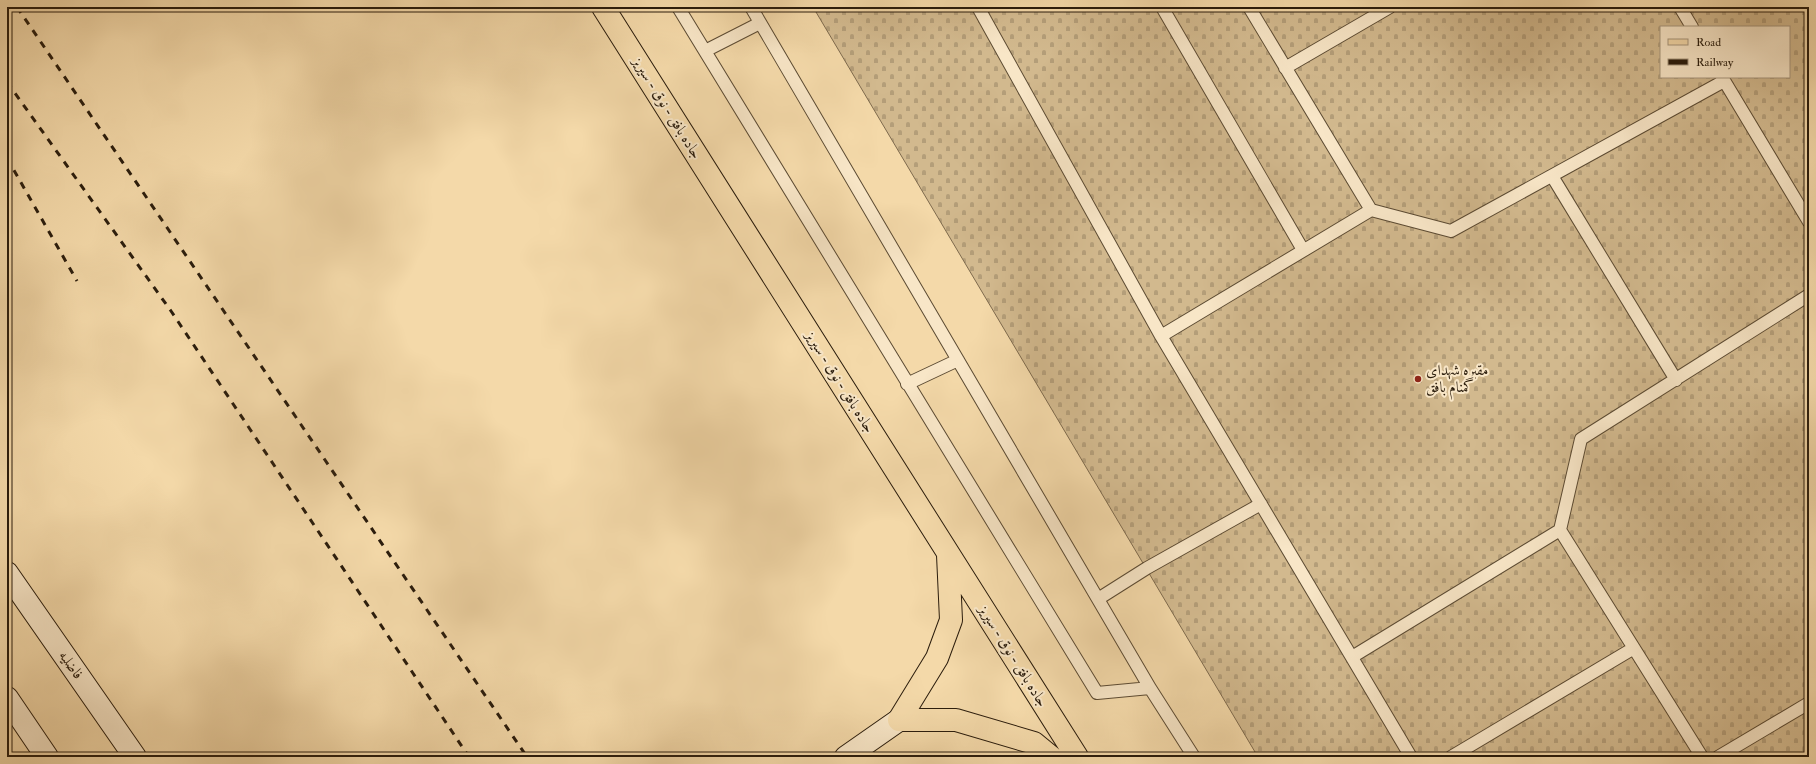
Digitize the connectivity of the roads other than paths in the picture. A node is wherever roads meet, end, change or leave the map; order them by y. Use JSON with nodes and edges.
{"nodes":[{"id":1,"x":603,"y":7,"type":"edge"},
{"id":2,"x":678,"y":7,"type":"edge"},
{"id":3,"x":751,"y":7,"type":"edge"},
{"id":4,"x":978,"y":7,"type":"edge"},
{"id":5,"x":1162,"y":7,"type":"edge"},
{"id":6,"x":1249,"y":7,"type":"edge"},
{"id":7,"x":1390,"y":7,"type":"edge"},
{"id":8,"x":1680,"y":7,"type":"edge"},
{"id":9,"x":760,"y":23,"type":"junction"},
{"id":10,"x":1691,"y":26,"type":"edge"},
{"id":11,"x":704,"y":51,"type":"junction"},
{"id":12,"x":1285,"y":68,"type":"junction"},
{"id":13,"x":1723,"y":79,"type":"edge"},
{"id":14,"x":1552,"y":176,"type":"junction"},
{"id":15,"x":1370,"y":210,"type":"junction"},
{"id":16,"x":1809,"y":222,"type":"edge"},
{"id":17,"x":1303,"y":250,"type":"junction"},
{"id":18,"x":1809,"y":295,"type":"edge"},
{"id":19,"x":1161,"y":336,"type":"junction"},
{"id":20,"x":958,"y":360,"type":"junction"},
{"id":21,"x":1676,"y":380,"type":"junction"},
{"id":22,"x":908,"y":384,"type":"junction"},
{"id":23,"x":1260,"y":504,"type":"junction"},
{"id":24,"x":1560,"y":530,"type":"junction"},
{"id":25,"x":948,"y":554,"type":"junction"},
{"id":26,"x":7,"y":573,"type":"edge"},
{"id":27,"x":1098,"y":599,"type":"junction"},
{"id":28,"x":1634,"y":648,"type":"junction"},
{"id":29,"x":1352,"y":657,"type":"junction"},
{"id":30,"x":1150,"y":688,"type":"junction"},
{"id":31,"x":7,"y":698,"type":"edge"},
{"id":32,"x":1809,"y":703,"type":"edge"},
{"id":33,"x":899,"y":720,"type":"junction"},
{"id":34,"x":47,"y":757,"type":"edge"},
{"id":35,"x":135,"y":757,"type":"edge"},
{"id":36,"x":846,"y":757,"type":"edge"},
{"id":37,"x":1051,"y":757,"type":"edge"},
{"id":38,"x":1077,"y":757,"type":"edge"},
{"id":39,"x":1194,"y":757,"type":"edge"},
{"id":40,"x":1410,"y":757,"type":"edge"},
{"id":41,"x":1450,"y":757,"type":"edge"},
{"id":42,"x":1702,"y":757,"type":"edge"},
{"id":43,"x":1718,"y":757,"type":"edge"}],
"edges":[{"from":1,"to":25,"type":"main road","name":"جاده بافق - نوق - سیریز"},
{"from":2,"to":11,"type":"lane"},
{"from":3,"to":9,"type":"lane"},
{"from":4,"to":19,"type":"lane"},
{"from":5,"to":17,"type":"lane"},
{"from":6,"to":12,"type":"lane"},
{"from":7,"to":12,"type":"lane"},
{"from":8,"to":10,"type":"lane"},
{"from":9,"to":11,"type":"lane"},
{"from":9,"to":20,"type":"lane"},
{"from":11,"to":22,"type":"lane"},
{"from":12,"to":15,"type":"lane"},
{"from":13,"to":14,"type":"lane"},
{"from":13,"to":16,"type":"lane"},
{"from":14,"to":15,"type":"lane"},
{"from":14,"to":21,"type":"lane"},
{"from":15,"to":17,"type":"lane"},
{"from":17,"to":19,"type":"lane"},
{"from":18,"to":21,"type":"lane"},
{"from":19,"to":23,"type":"lane"},
{"from":20,"to":22,"type":"lane"},
{"from":20,"to":27,"type":"lane"},
{"from":21,"to":24,"type":"lane"},
{"from":22,"to":30,"type":"lane"},
{"from":23,"to":27,"type":"lane"},
{"from":23,"to":29,"type":"lane"},
{"from":24,"to":28,"type":"lane"},
{"from":24,"to":29,"type":"lane"},
{"from":25,"to":33,"type":"main road"},
{"from":25,"to":38,"type":"main road","name":"جاده بافق - نوق - سیریز"},
{"from":26,"to":35,"type":"street","name":"فاضلیه"},
{"from":27,"to":30,"type":"lane"},
{"from":28,"to":41,"type":"lane"},
{"from":28,"to":42,"type":"lane"},
{"from":29,"to":40,"type":"lane"},
{"from":30,"to":39,"type":"lane"},
{"from":31,"to":34,"type":"street"},
{"from":32,"to":43,"type":"lane"},
{"from":33,"to":36,"type":"street"},
{"from":33,"to":37,"type":"main road"}]}
